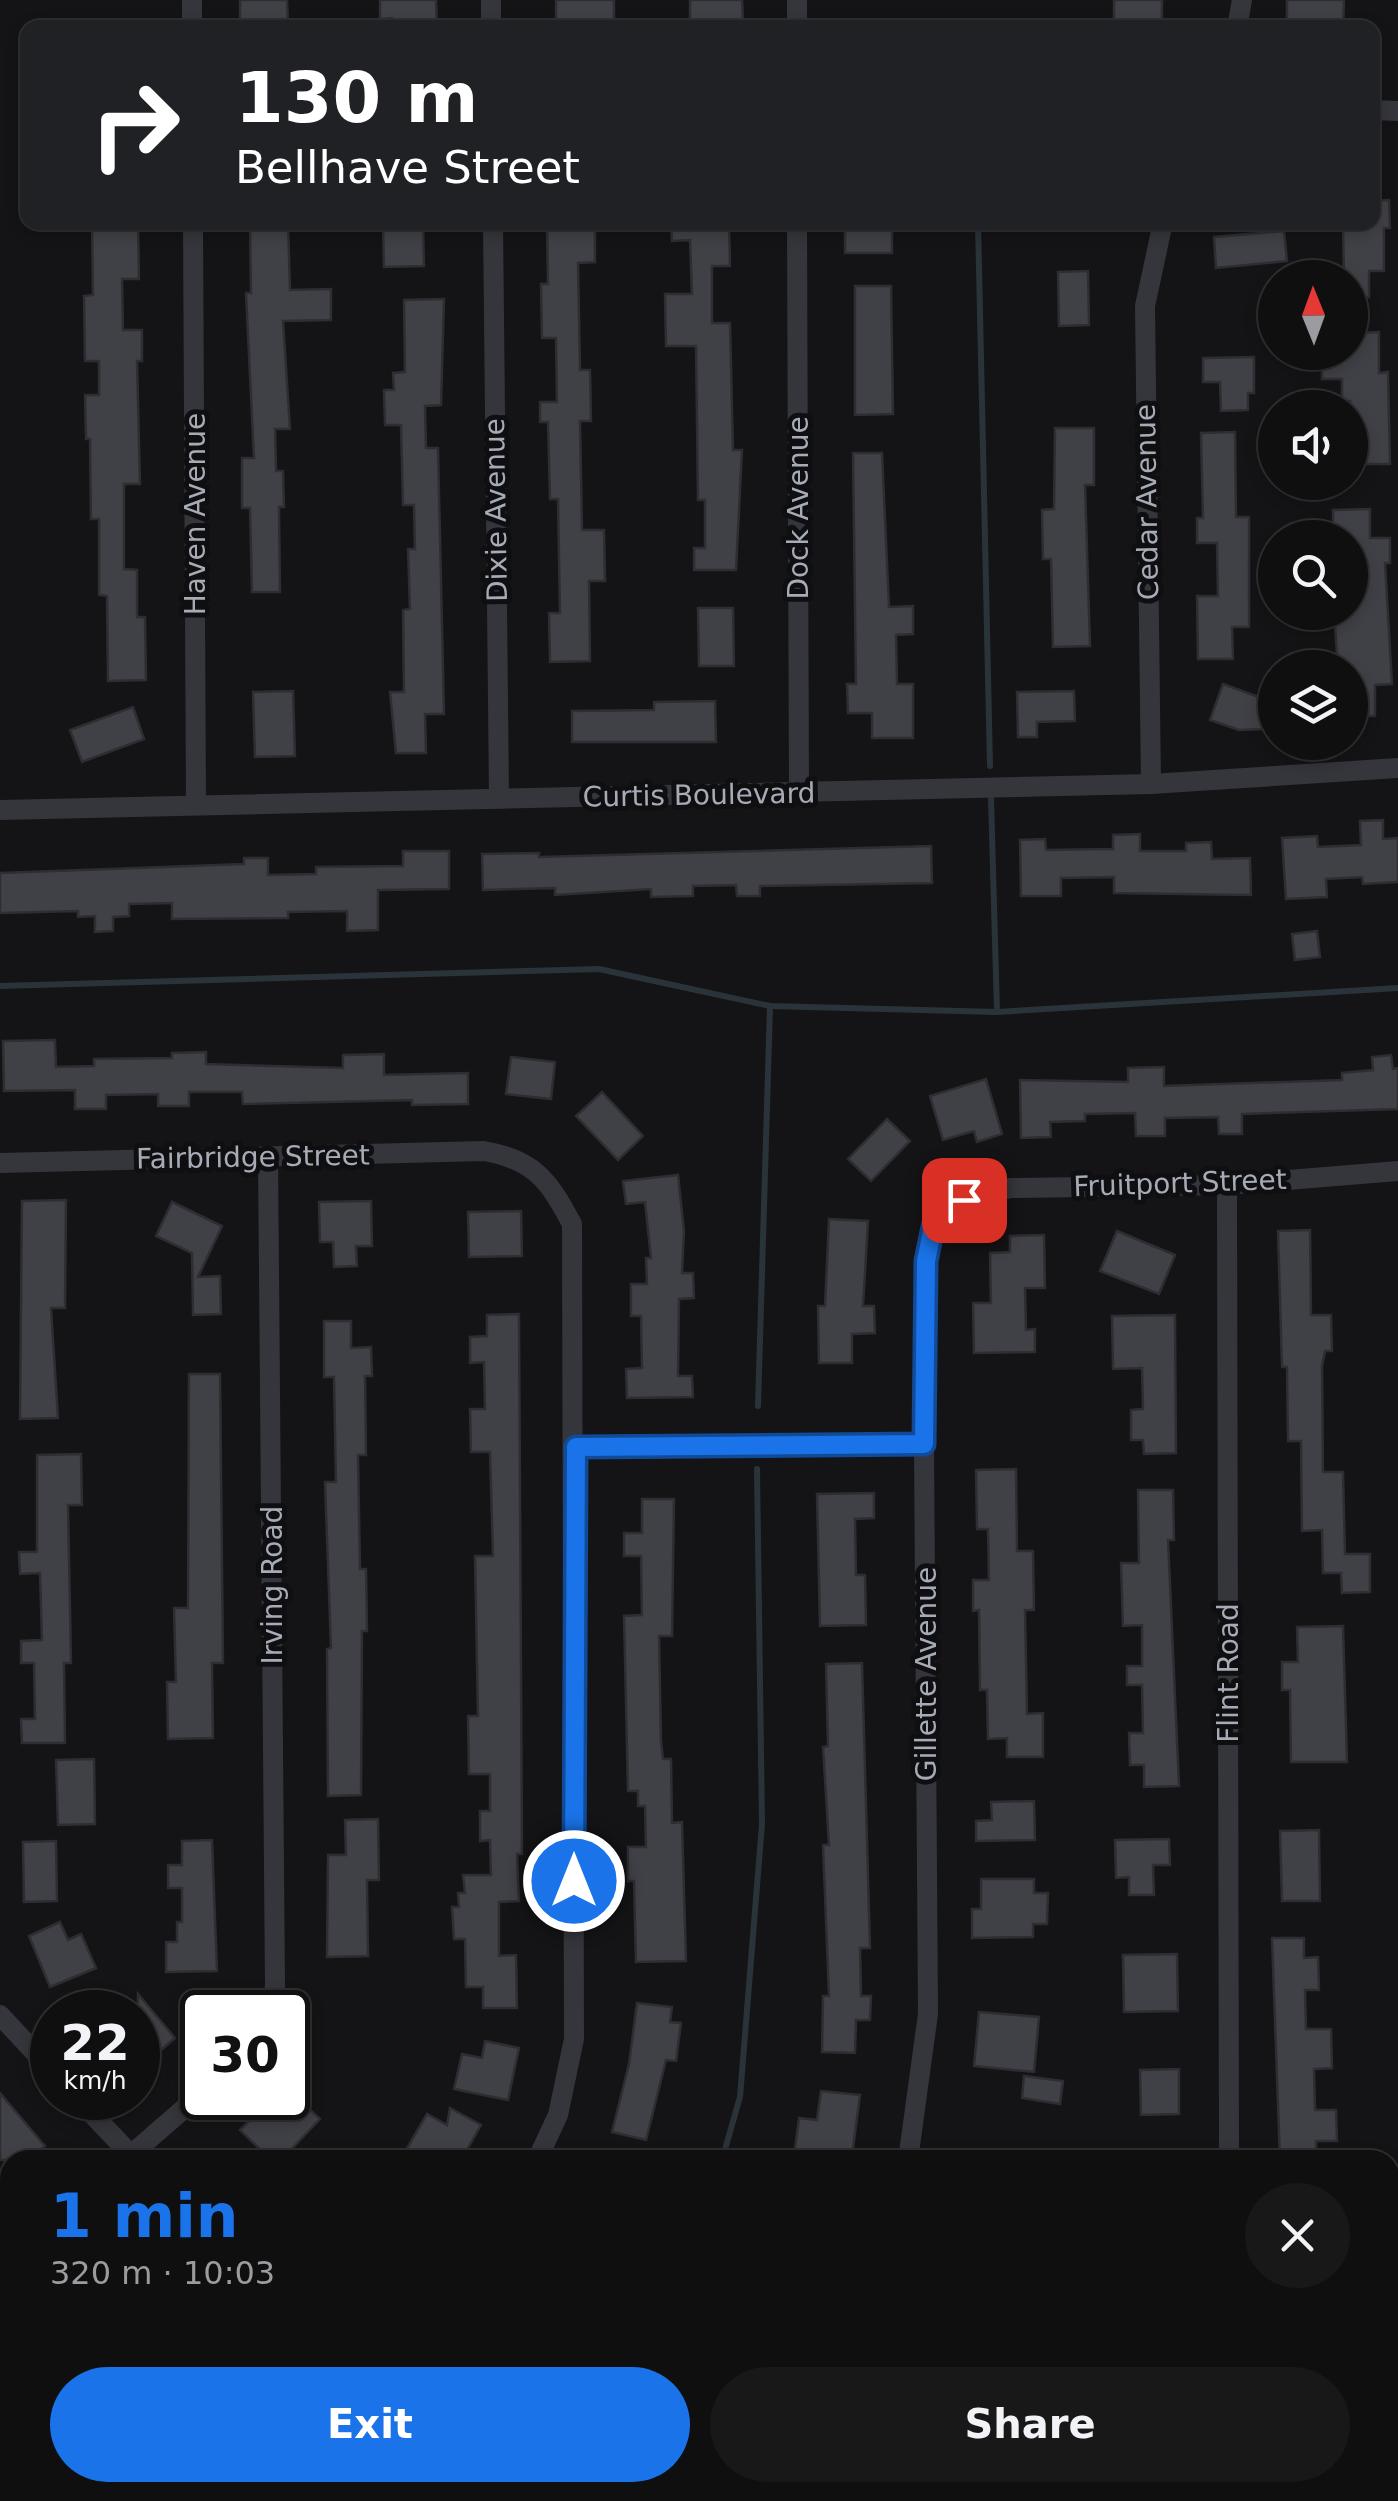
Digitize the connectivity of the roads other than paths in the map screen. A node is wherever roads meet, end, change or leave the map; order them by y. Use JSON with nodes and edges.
{"nodes":[{"id":1,"x":193,"y":230,"type":"edge"},
{"id":2,"x":493,"y":230,"type":"edge"},
{"id":3,"x":798,"y":230,"type":"edge"},
{"id":4,"x":1162,"y":230,"type":"edge"},
{"id":5,"x":1398,"y":768,"type":"edge"},
{"id":6,"x":1151,"y":784,"type":"junction"},
{"id":7,"x":800,"y":794,"type":"junction"},
{"id":8,"x":499,"y":798,"type":"junction"},
{"id":9,"x":196,"y":804,"type":"junction"},
{"id":10,"x":0,"y":810,"type":"edge"},
{"id":11,"x":268,"y":1156,"type":"junction"},
{"id":12,"x":0,"y":1163,"type":"edge"},
{"id":13,"x":1398,"y":1171,"type":"edge"},
{"id":14,"x":1227,"y":1185,"type":"junction"},
{"id":15,"x":964,"y":1200,"type":"joint"},
{"id":16,"x":924,"y":1444,"type":"junction"},
{"id":17,"x":576,"y":1447,"type":"junction"},
{"id":18,"x":274,"y":1990,"type":"edge"},
{"id":19,"x":0,"y":2015,"type":"edge"},
{"id":20,"x":30,"y":2047,"type":"edge"},
{"id":21,"x":180,"y":2112,"type":"edge"},
{"id":22,"x":96,"y":2120,"type":"edge"},
{"id":23,"x":121,"y":2150,"type":"edge"},
{"id":24,"x":137,"y":2150,"type":"edge"},
{"id":25,"x":542,"y":2150,"type":"edge"},
{"id":26,"x":909,"y":2150,"type":"edge"},
{"id":27,"x":1229,"y":2150,"type":"edge"}],
"edges":[{"from":1,"to":9,"type":"street","name":"Haven Avenue"},
{"from":2,"to":8,"type":"street","name":"Dixie Avenue"},
{"from":3,"to":7,"type":"street","name":"Dock Avenue"},
{"from":4,"to":6,"type":"street","name":"Cedar Avenue"},
{"from":5,"to":6,"type":"street","name":"Curtis Boulevard"},
{"from":6,"to":7,"type":"street","name":"Curtis Boulevard"},
{"from":7,"to":8,"type":"street","name":"Curtis Boulevard"},
{"from":8,"to":9,"type":"street","name":"Curtis Boulevard"},
{"from":9,"to":10,"type":"street","name":"Curtis Boulevard"},
{"from":11,"to":12,"type":"street","name":"Fairbridge Street"},
{"from":11,"to":17,"type":"street","name":"Fairbridge Street"},
{"from":11,"to":18,"type":"street","name":"Irving Road"},
{"from":13,"to":14,"type":"street","name":"Fruitport Street"},
{"from":14,"to":15,"type":"street","name":"Fruitport Street"},
{"from":14,"to":27,"type":"street","name":"Flint Road"},
{"from":15,"to":16,"type":"street","name":"Gillette Avenue"},
{"from":16,"to":17,"type":"street"},
{"from":16,"to":26,"type":"street","name":"Gillette Avenue"},
{"from":17,"to":25,"type":"street"},
{"from":19,"to":20,"type":"street"},
{"from":21,"to":24,"type":"street"},
{"from":22,"to":23,"type":"street"}]}
